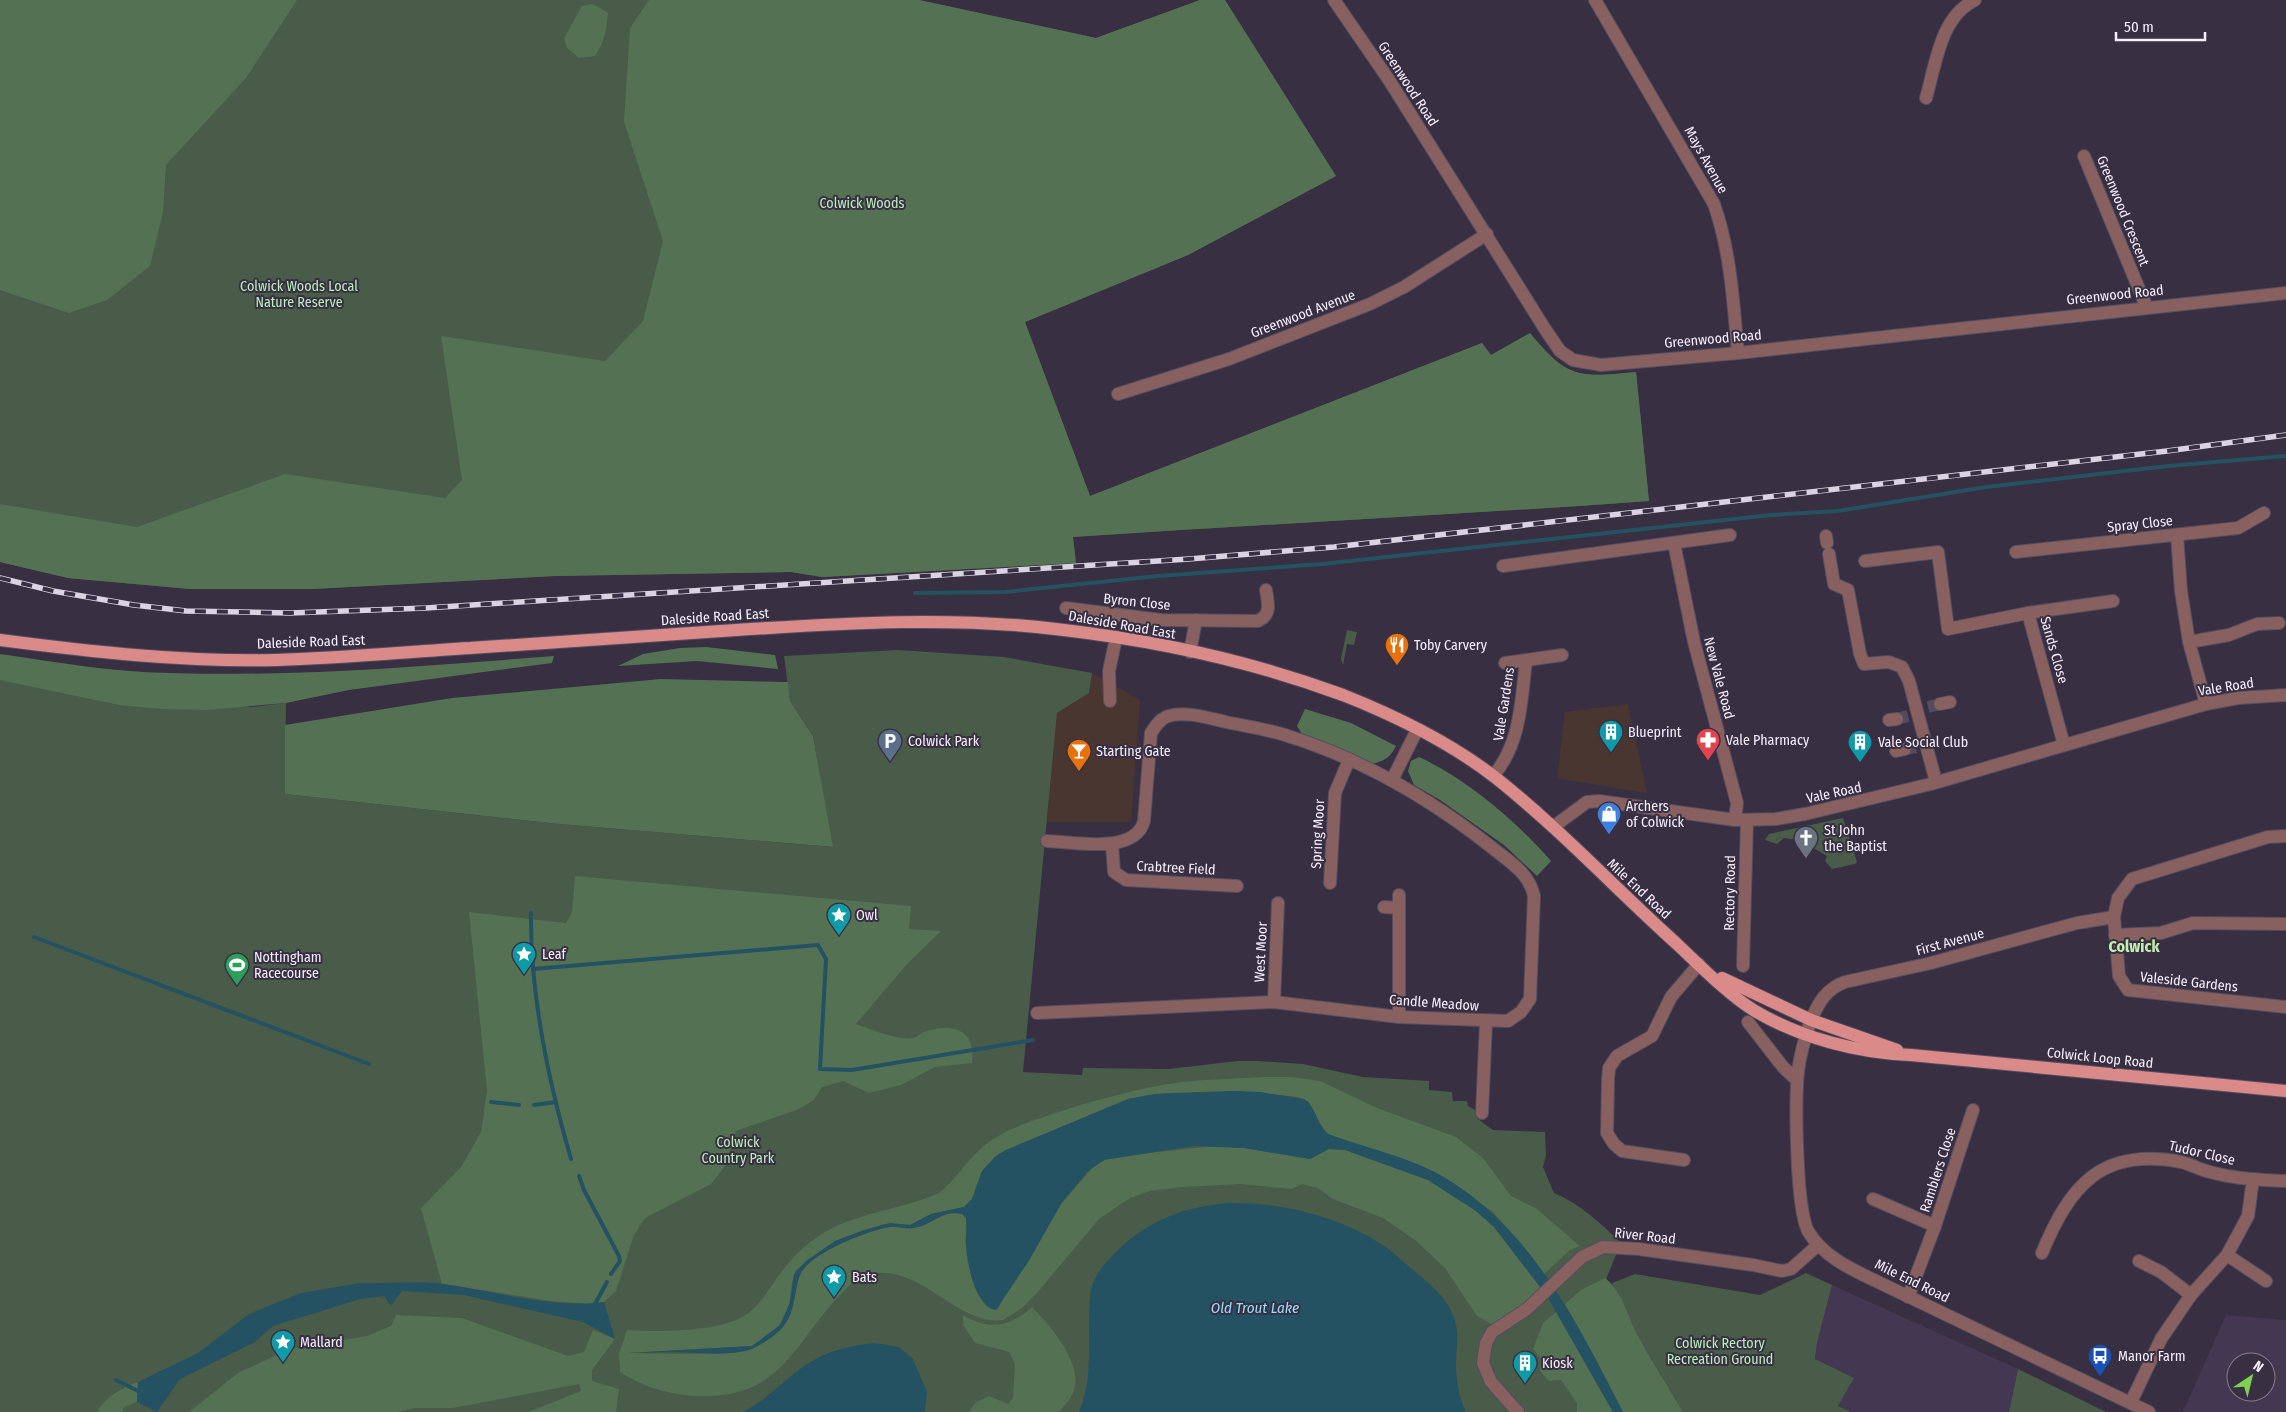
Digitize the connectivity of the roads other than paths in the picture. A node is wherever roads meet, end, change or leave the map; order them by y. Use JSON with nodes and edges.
{"nodes":[{"id":1,"x":1334,"y":0,"type":"edge"},
{"id":2,"x":1595,"y":0,"type":"edge"},
{"id":3,"x":1975,"y":0,"type":"edge"},
{"id":4,"x":1926,"y":98,"type":"dead end"},
{"id":5,"x":2084,"y":156,"type":"dead end"},
{"id":6,"x":1487,"y":234,"type":"junction"},
{"id":7,"x":2286,"y":293,"type":"edge"},
{"id":8,"x":2146,"y":306,"type":"junction"},
{"id":9,"x":1738,"y":353,"type":"junction"},
{"id":10,"x":1118,"y":394,"type":"dead end"},
{"id":11,"x":2264,"y":513,"type":"dead end"},
{"id":12,"x":1730,"y":535,"type":"dead end"},
{"id":13,"x":2178,"y":535,"type":"junction"},
{"id":14,"x":1674,"y":543,"type":"junction"},
{"id":15,"x":1827,"y":544,"type":"dead end"},
{"id":16,"x":2016,"y":552,"type":"dead end"},
{"id":17,"x":1865,"y":562,"type":"dead end"},
{"id":18,"x":1503,"y":566,"type":"dead end"},
{"id":19,"x":1266,"y":590,"type":"dead end"},
{"id":20,"x":2114,"y":600,"type":"dead end"},
{"id":21,"x":1072,"y":606,"type":"dead end"},
{"id":22,"x":2028,"y":613,"type":"junction"},
{"id":23,"x":1196,"y":620,"type":"junction"},
{"id":24,"x":2278,"y":622,"type":"dead end"},
{"id":25,"x":1116,"y":638,"type":"junction"},
{"id":26,"x":0,"y":640,"type":"edge"},
{"id":27,"x":2190,"y":642,"type":"junction"},
{"id":28,"x":1190,"y":652,"type":"junction"},
{"id":29,"x":1562,"y":655,"type":"dead end"},
{"id":30,"x":1526,"y":661,"type":"junction"},
{"id":31,"x":1505,"y":663,"type":"dead end"},
{"id":32,"x":2286,"y":695,"type":"edge"},
{"id":33,"x":1110,"y":701,"type":"dead end"},
{"id":34,"x":2206,"y":704,"type":"junction"},
{"id":35,"x":1417,"y":730,"type":"junction"},
{"id":36,"x":2064,"y":745,"type":"junction"},
{"id":37,"x":1349,"y":760,"type":"junction"},
{"id":38,"x":1493,"y":776,"type":"junction"},
{"id":39,"x":1392,"y":780,"type":"junction"},
{"id":40,"x":1936,"y":782,"type":"junction"},
{"id":41,"x":1741,"y":820,"type":"junction"},
{"id":42,"x":1554,"y":828,"type":"junction"},
{"id":43,"x":2286,"y":836,"type":"edge"},
{"id":44,"x":1047,"y":841,"type":"dead end"},
{"id":45,"x":1112,"y":844,"type":"junction"},
{"id":46,"x":1330,"y":883,"type":"dead end"},
{"id":47,"x":1237,"y":886,"type":"dead end"},
{"id":48,"x":1278,"y":903,"type":"dead end"},
{"id":49,"x":1384,"y":907,"type":"dead end"},
{"id":50,"x":2114,"y":917,"type":"junction"},
{"id":51,"x":2286,"y":924,"type":"edge"},
{"id":52,"x":2115,"y":935,"type":"junction"},
{"id":53,"x":1743,"y":966,"type":"dead end"},
{"id":54,"x":1702,"y":967,"type":"junction"},
{"id":55,"x":1274,"y":1002,"type":"junction"},
{"id":56,"x":2286,"y":1006,"type":"edge"},
{"id":57,"x":1037,"y":1013,"type":"dead end"},
{"id":58,"x":1399,"y":1017,"type":"junction"},
{"id":59,"x":1811,"y":1020,"type":"junction"},
{"id":60,"x":1486,"y":1022,"type":"junction"},
{"id":61,"x":1748,"y":1022,"type":"dead end"},
{"id":62,"x":1806,"y":1034,"type":"junction"},
{"id":63,"x":1911,"y":1055,"type":"junction"},
{"id":64,"x":1797,"y":1080,"type":"junction"},
{"id":65,"x":2286,"y":1091,"type":"edge"},
{"id":66,"x":1479,"y":1105,"type":"dead end"},
{"id":67,"x":1973,"y":1110,"type":"dead end"},
{"id":68,"x":1684,"y":1160,"type":"dead end"},
{"id":69,"x":2253,"y":1179,"type":"junction"},
{"id":70,"x":2286,"y":1181,"type":"edge"},
{"id":71,"x":1873,"y":1199,"type":"dead end"},
{"id":72,"x":1935,"y":1226,"type":"junction"},
{"id":73,"x":1818,"y":1245,"type":"junction"},
{"id":74,"x":2042,"y":1253,"type":"dead end"},
{"id":75,"x":2227,"y":1255,"type":"junction"},
{"id":76,"x":2139,"y":1261,"type":"dead end"},
{"id":77,"x":2266,"y":1280,"type":"dead end"},
{"id":78,"x":2191,"y":1295,"type":"junction"},
{"id":79,"x":1908,"y":1297,"type":"junction"},
{"id":80,"x":2131,"y":1402,"type":"junction"},
{"id":81,"x":1518,"y":1412,"type":"edge"},
{"id":82,"x":2149,"y":1412,"type":"edge"}],
"edges":[{"from":1,"to":6,"type":"street","name":"Greenwood Road"},
{"from":2,"to":9,"type":"street","name":"Mays Avenue"},
{"from":3,"to":4,"type":"street"},
{"from":5,"to":8,"type":"street","name":"Greenwood Crescent"},
{"from":6,"to":9,"type":"street","name":"Greenwood Road"},
{"from":6,"to":10,"type":"street","name":"Greenwood Avenue"},
{"from":7,"to":8,"type":"street","name":"Greenwood Road"},
{"from":8,"to":9,"type":"street","name":"Greenwood Road"},
{"from":11,"to":13,"type":"street","name":"Spray Close"},
{"from":12,"to":14,"type":"street"},
{"from":13,"to":16,"type":"street","name":"Spray Close"},
{"from":13,"to":27,"type":"street"},
{"from":14,"to":18,"type":"street"},
{"from":14,"to":41,"type":"street","name":"New Vale Road"},
{"from":15,"to":40,"type":"street"},
{"from":17,"to":22,"type":"street","name":"Sands Close"},
{"from":19,"to":23,"type":"street","name":"Byron Close"},
{"from":20,"to":22,"type":"street"},
{"from":21,"to":23,"type":"street","name":"Byron Close"},
{"from":22,"to":36,"type":"street","name":"Sands Close"},
{"from":23,"to":28,"type":"street"},
{"from":24,"to":27,"type":"street"},
{"from":25,"to":26,"type":"main road","name":"Daleside Road East"},
{"from":25,"to":28,"type":"main road","name":"Daleside Road East"},
{"from":25,"to":33,"type":"street"},
{"from":27,"to":34,"type":"street"},
{"from":28,"to":35,"type":"main road","name":"Daleside Road East"},
{"from":29,"to":30,"type":"street","name":"Vale Gardens"},
{"from":30,"to":31,"type":"street","name":"Vale Gardens"},
{"from":30,"to":38,"type":"street","name":"Vale Gardens"},
{"from":32,"to":34,"type":"street","name":"Vale Road"},
{"from":34,"to":36,"type":"street","name":"Vale Road"},
{"from":35,"to":38,"type":"main road"},
{"from":35,"to":39,"type":"street"},
{"from":36,"to":40,"type":"street","name":"Vale Road"},
{"from":37,"to":39,"type":"street","name":"Candle Meadow"},
{"from":37,"to":45,"type":"street","name":"Candle Meadow"},
{"from":37,"to":46,"type":"street","name":"Spring Moor"},
{"from":38,"to":42,"type":"main road"},
{"from":39,"to":60,"type":"street","name":"Candle Meadow"},
{"from":40,"to":41,"type":"street","name":"Vale Road"},
{"from":41,"to":42,"type":"street","name":"Vale Road"},
{"from":41,"to":53,"type":"street","name":"Rectory Road"},
{"from":42,"to":54,"type":"main road","name":"Mile End Road"},
{"from":43,"to":50,"type":"street","name":"Valeside Gardens"},
{"from":44,"to":45,"type":"street","name":"Candle Meadow"},
{"from":45,"to":47,"type":"street","name":"Crabtree Field"},
{"from":48,"to":55,"type":"street","name":"West Moor"},
{"from":49,"to":58,"type":"street"},
{"from":50,"to":52,"type":"street","name":"Valeside Gardens"},
{"from":50,"to":59,"type":"street","name":"First Avenue"},
{"from":51,"to":52,"type":"street"},
{"from":52,"to":56,"type":"street","name":"Valeside Gardens"},
{"from":54,"to":59,"type":"main road","name":"Mile End Road"},
{"from":54,"to":62,"type":"main road","name":"Mile End Road"},
{"from":54,"to":68,"type":"street"},
{"from":55,"to":57,"type":"street","name":"Candle Meadow"},
{"from":55,"to":58,"type":"street","name":"Candle Meadow"},
{"from":58,"to":60,"type":"street","name":"Candle Meadow"},
{"from":59,"to":62,"type":"street","name":"Mile End Road"},
{"from":59,"to":63,"type":"main road","name":"Colwick Loop Road"},
{"from":60,"to":66,"type":"street"},
{"from":61,"to":64,"type":"street"},
{"from":62,"to":63,"type":"main road","name":"Colwick Loop Road"},
{"from":62,"to":64,"type":"street","name":"Mile End Road"},
{"from":63,"to":65,"type":"main road","name":"Colwick Loop Road"},
{"from":64,"to":73,"type":"street","name":"Mile End Road"},
{"from":67,"to":72,"type":"street","name":"Ramblers Close"},
{"from":69,"to":70,"type":"street","name":"Tudor Close"},
{"from":69,"to":74,"type":"street","name":"Tudor Close"},
{"from":69,"to":75,"type":"street"},
{"from":71,"to":72,"type":"street","name":"Ramblers Close"},
{"from":72,"to":79,"type":"street","name":"Ramblers Close"},
{"from":73,"to":79,"type":"street","name":"Mile End Road"},
{"from":73,"to":81,"type":"street","name":"River Road"},
{"from":75,"to":77,"type":"street"},
{"from":75,"to":78,"type":"street"},
{"from":76,"to":78,"type":"street"},
{"from":78,"to":80,"type":"street"},
{"from":79,"to":80,"type":"street","name":"Mile End Road"},
{"from":80,"to":82,"type":"street","name":"Mile End Road"}]}
